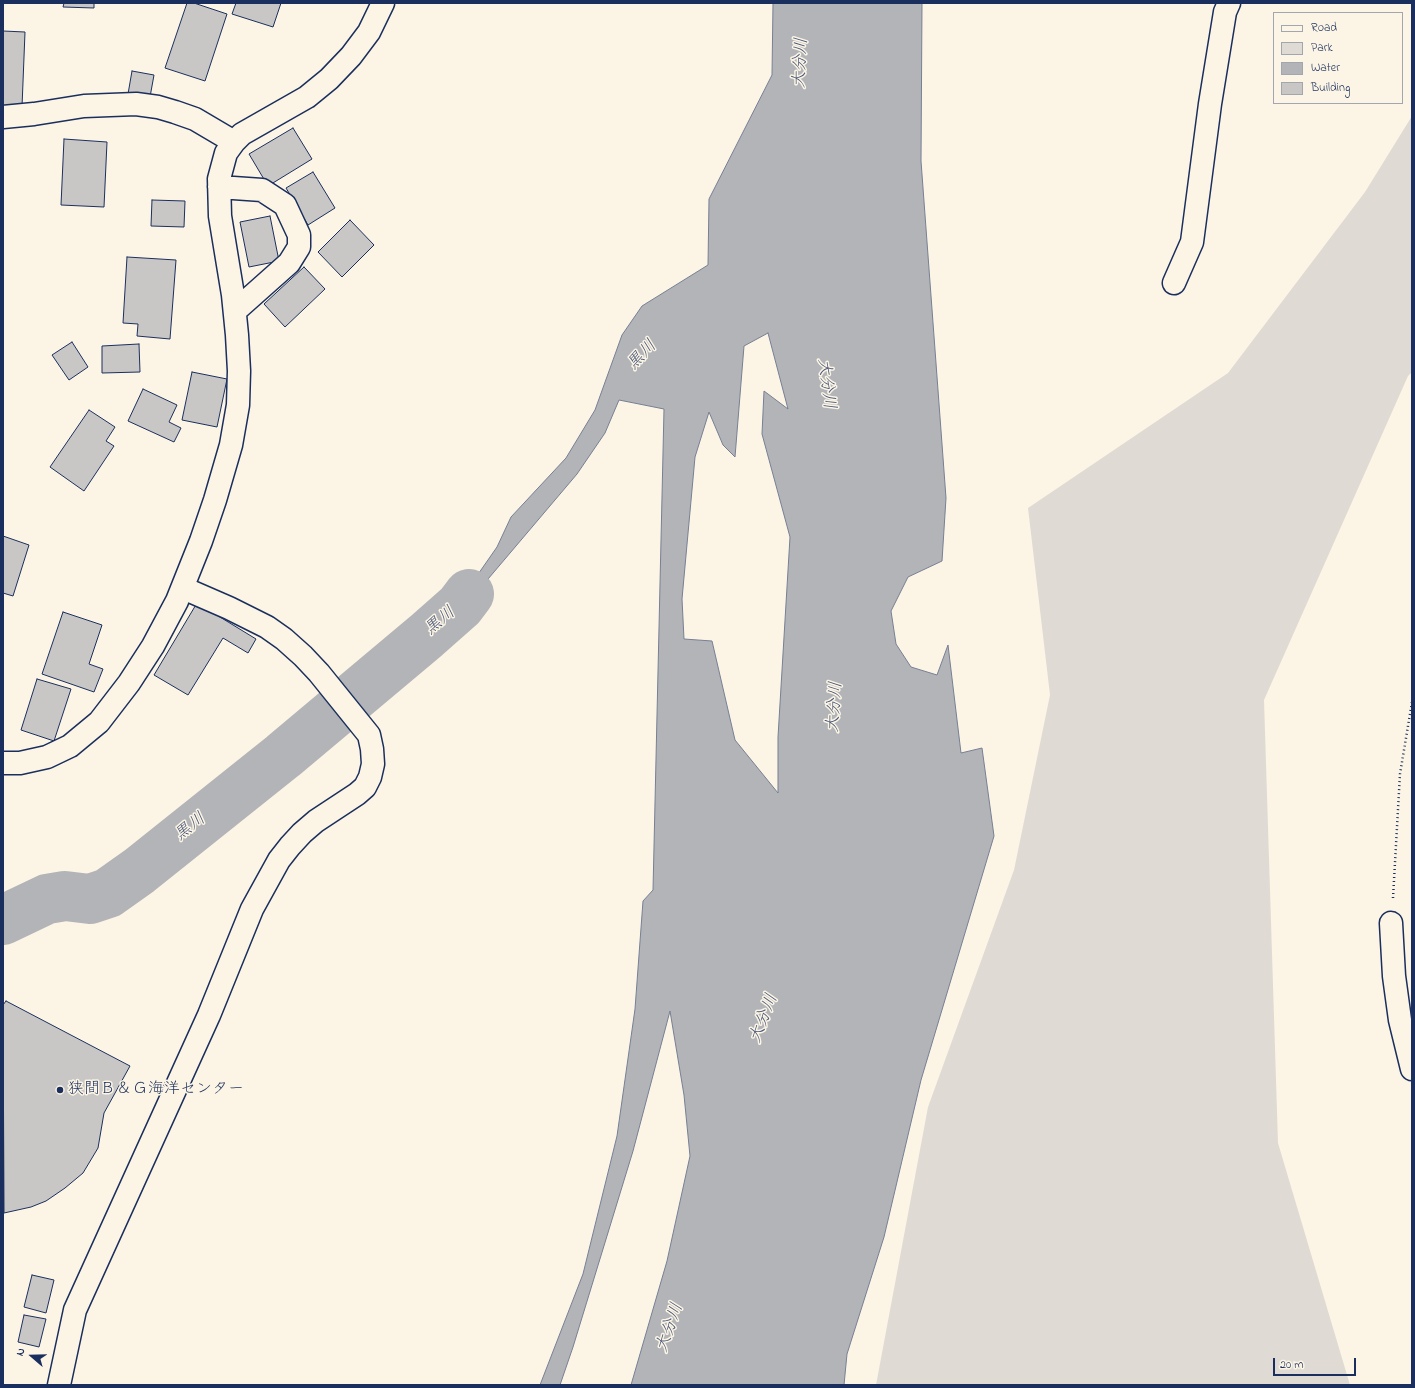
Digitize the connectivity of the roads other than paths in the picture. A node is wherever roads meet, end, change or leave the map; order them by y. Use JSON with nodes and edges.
{"nodes":[{"id":1,"x":383,"y":3,"type":"edge"},
{"id":2,"x":1229,"y":3,"type":"edge"},
{"id":3,"x":3,"y":117,"type":"edge"},
{"id":4,"x":234,"y":142,"type":"junction"},
{"id":5,"x":219,"y":187,"type":"junction"},
{"id":6,"x":1174,"y":283,"type":"dead end"},
{"id":7,"x":235,"y":311,"type":"junction"},
{"id":8,"x":183,"y":588,"type":"junction"},
{"id":9,"x":3,"y":763,"type":"edge"},
{"id":10,"x":1391,"y":922,"type":"road end"},
{"id":11,"x":1412,"y":1069,"type":"edge"},
{"id":12,"x":59,"y":1385,"type":"edge"}],
"edges":[{"from":1,"to":4,"type":"street"},
{"from":2,"to":6,"type":"street"},
{"from":3,"to":4,"type":"street"},
{"from":4,"to":5,"type":"street"},
{"from":5,"to":7,"type":"street"},
{"from":5,"to":7,"type":"street"},
{"from":7,"to":8,"type":"street"},
{"from":8,"to":9,"type":"street"},
{"from":8,"to":12,"type":"street"},
{"from":10,"to":11,"type":"street"}]}
